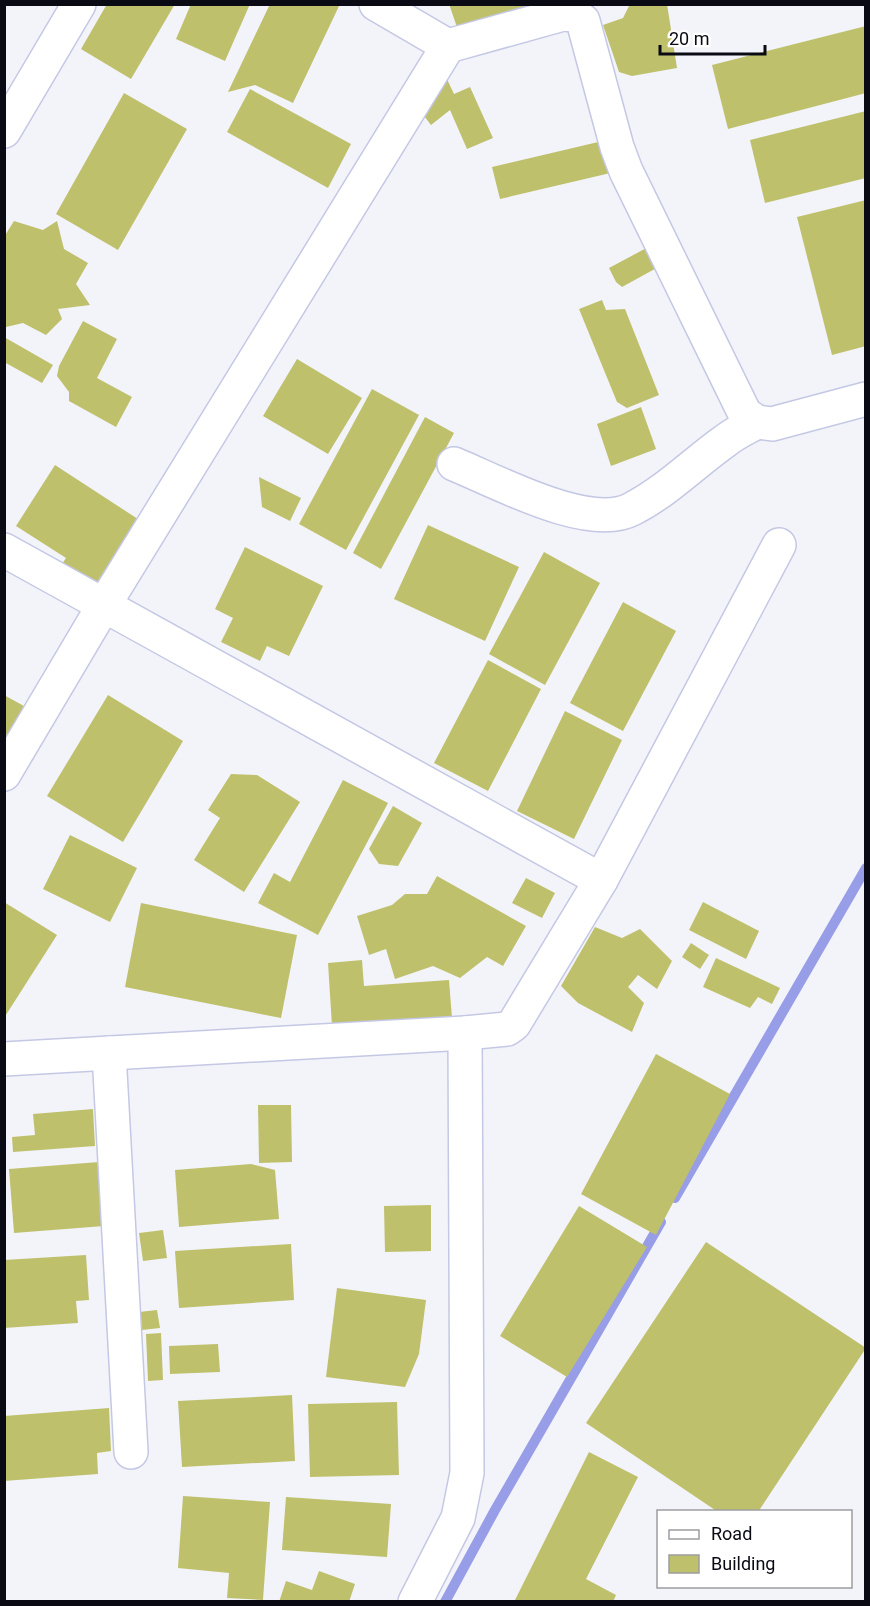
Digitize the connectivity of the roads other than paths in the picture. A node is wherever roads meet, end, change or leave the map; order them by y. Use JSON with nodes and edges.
{"nodes":[{"id":1,"x":79,"y":4,"type":"edge"},
{"id":2,"x":376,"y":4,"type":"edge"},
{"id":3,"x":448,"y":46,"type":"junction"},
{"id":4,"x":4,"y":131,"type":"edge"},
{"id":5,"x":866,"y":399,"type":"edge"},
{"id":6,"x":757,"y":422,"type":"junction"},
{"id":7,"x":454,"y":464,"type":"dead end"},
{"id":8,"x":779,"y":545,"type":"dead end"},
{"id":9,"x":4,"y":550,"type":"edge"},
{"id":10,"x":104,"y":605,"type":"junction"},
{"id":11,"x":4,"y":774,"type":"edge"},
{"id":12,"x":601,"y":880,"type":"junction"},
{"id":13,"x":465,"y":1032,"type":"junction"},
{"id":14,"x":109,"y":1053,"type":"junction"},
{"id":15,"x":4,"y":1059,"type":"edge"},
{"id":16,"x":131,"y":1452,"type":"dead end"},
{"id":17,"x":415,"y":1602,"type":"edge"}],
"edges":[{"from":1,"to":4,"type":"street"},
{"from":2,"to":3,"type":"street"},
{"from":3,"to":6,"type":"street"},
{"from":3,"to":10,"type":"street"},
{"from":5,"to":6,"type":"street"},
{"from":6,"to":7,"type":"street"},
{"from":8,"to":12,"type":"street"},
{"from":9,"to":10,"type":"street"},
{"from":10,"to":11,"type":"street"},
{"from":10,"to":12,"type":"street"},
{"from":12,"to":13,"type":"street"},
{"from":13,"to":14,"type":"street"},
{"from":13,"to":17,"type":"street"},
{"from":14,"to":15,"type":"street"},
{"from":14,"to":16,"type":"street"}]}
